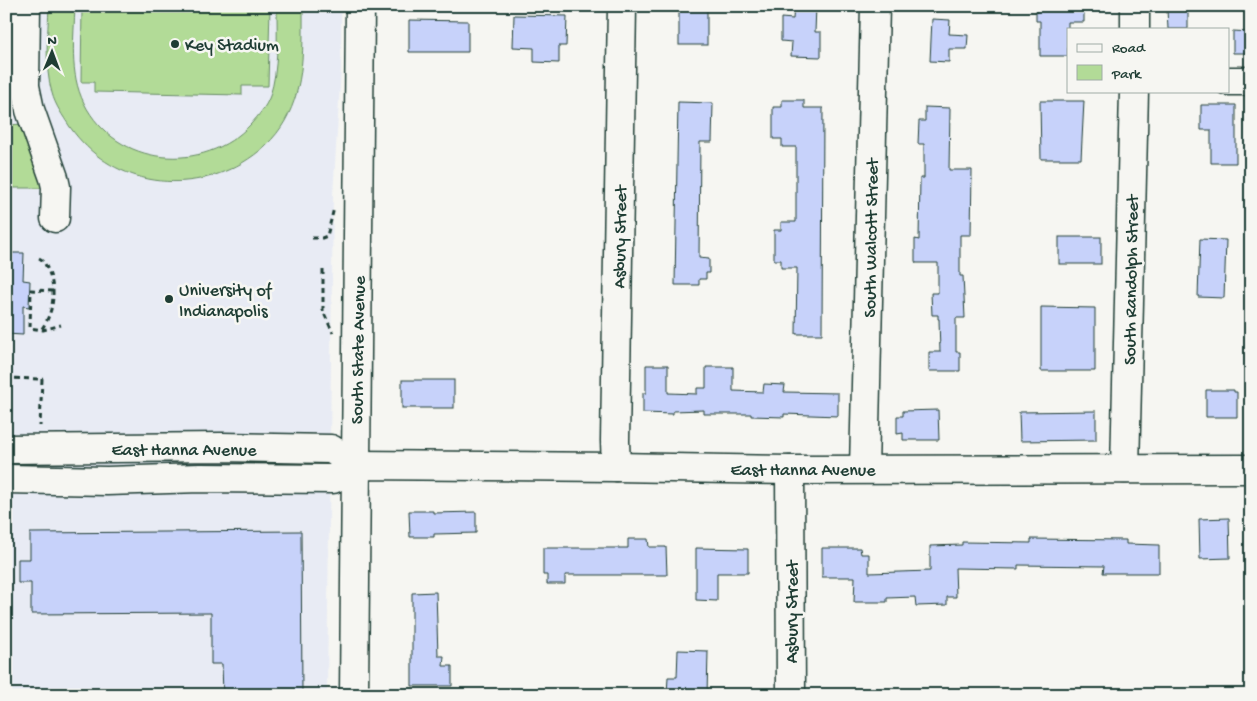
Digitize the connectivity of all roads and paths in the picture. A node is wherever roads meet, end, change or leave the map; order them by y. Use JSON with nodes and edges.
{"nodes":[{"id":1,"x":26,"y":6,"type":"edge"},
{"id":2,"x":360,"y":6,"type":"edge"},
{"id":3,"x":622,"y":6,"type":"edge"},
{"id":4,"x":875,"y":6,"type":"edge"},
{"id":5,"x":1135,"y":6,"type":"edge"},
{"id":6,"x":1134,"y":28,"type":"edge"},
{"id":7,"x":1230,"y":81,"type":"edge"},
{"id":8,"x":1251,"y":81,"type":"edge"},
{"id":9,"x":1134,"y":92,"type":"edge"},
{"id":10,"x":56,"y":218,"type":"dead end"},
{"id":11,"x":39,"y":258,"type":"dead end"},
{"id":12,"x":323,"y":270,"type":"dead end"},
{"id":13,"x":53,"y":292,"type":"junction"},
{"id":14,"x":61,"y":326,"type":"dead end"},
{"id":15,"x":41,"y":330,"type":"junction"},
{"id":16,"x":336,"y":338,"type":"dead end"},
{"id":17,"x":6,"y":378,"type":"edge"},
{"id":18,"x":40,"y":427,"type":"dead end"},
{"id":19,"x":6,"y":449,"type":"edge"},
{"id":20,"x":356,"y":465,"type":"junction"},
{"id":21,"x":616,"y":467,"type":"junction"},
{"id":22,"x":864,"y":469,"type":"junction"},
{"id":23,"x":1125,"y":469,"type":"junction"},
{"id":24,"x":1251,"y":469,"type":"edge"},
{"id":25,"x":790,"y":470,"type":"junction"},
{"id":26,"x":6,"y":479,"type":"edge"},
{"id":27,"x":354,"y":695,"type":"edge"},
{"id":28,"x":791,"y":695,"type":"edge"}],
"edges":[{"from":1,"to":10,"type":"street"},
{"from":2,"to":20,"type":"street","name":"South State Avenue"},
{"from":3,"to":21,"type":"street","name":"Asbury Street"},
{"from":4,"to":22,"type":"street","name":"South Walcott Street"},
{"from":5,"to":6,"type":"street"},
{"from":7,"to":8,"type":"street"},
{"from":9,"to":23,"type":"street","name":"South Randolph Street"},
{"from":11,"to":13,"type":"path"},
{"from":12,"to":16,"type":"path"},
{"from":13,"to":15,"type":"path"},
{"from":13,"to":15,"type":"path"},
{"from":14,"to":15,"type":"path"},
{"from":17,"to":18,"type":"path"},
{"from":19,"to":20,"type":"street","name":"East Hanna Avenue"},
{"from":20,"to":21,"type":"street","name":"East Hanna Avenue"},
{"from":20,"to":26,"type":"street","name":"East Hanna Avenue"},
{"from":20,"to":27,"type":"street","name":"South State Avenue"},
{"from":21,"to":25,"type":"street","name":"East Hanna Avenue"},
{"from":22,"to":23,"type":"street","name":"East Hanna Avenue"},
{"from":22,"to":25,"type":"street","name":"East Hanna Avenue"},
{"from":23,"to":24,"type":"street","name":"East Hanna Avenue"},
{"from":25,"to":28,"type":"street","name":"Asbury Street"}]}
